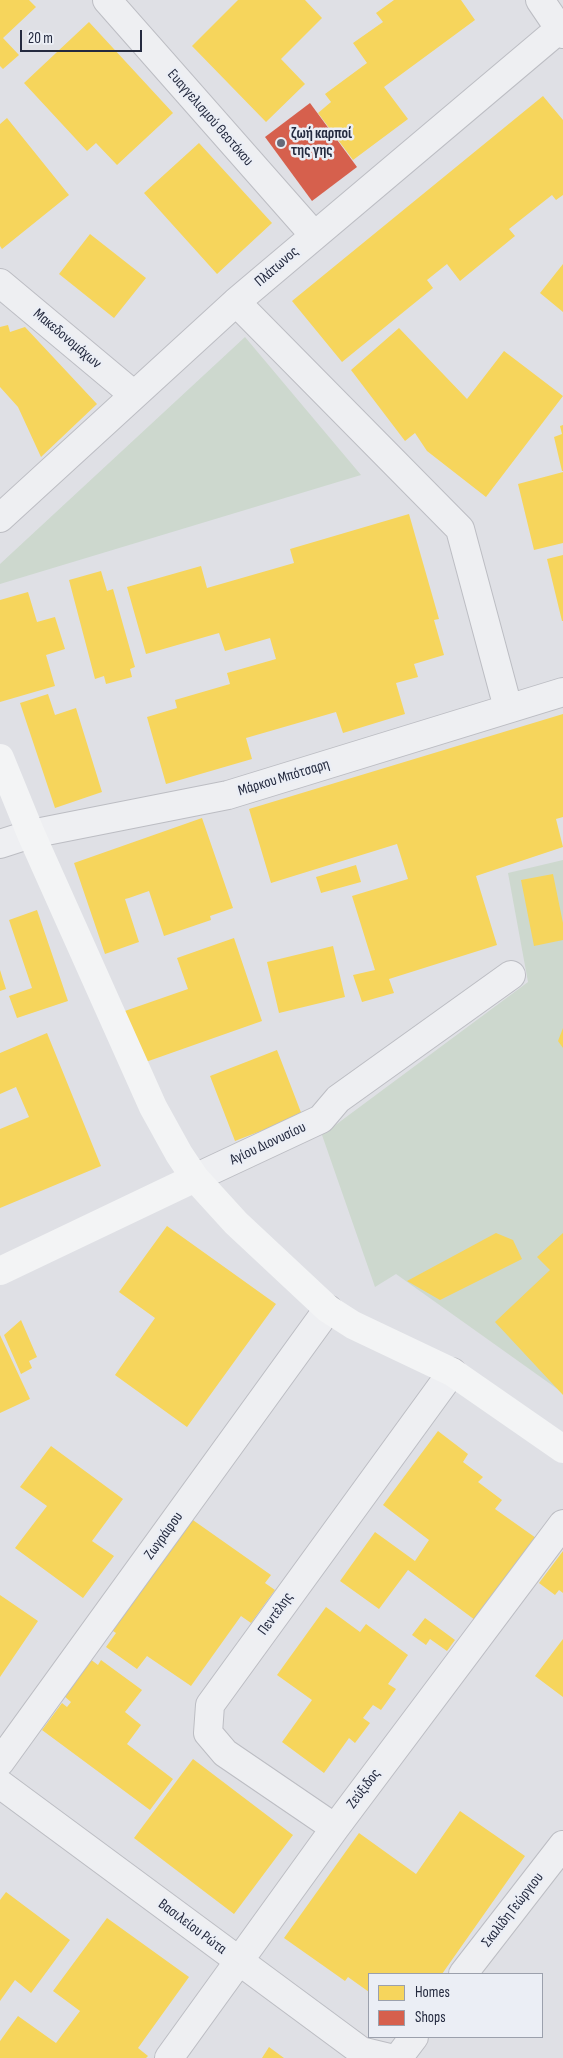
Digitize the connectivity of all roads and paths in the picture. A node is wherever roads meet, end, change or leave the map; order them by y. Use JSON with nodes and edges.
{"nodes":[{"id":1,"x":107,"y":0,"type":"edge"},
{"id":2,"x":540,"y":0,"type":"edge"},
{"id":3,"x":562,"y":30,"type":"edge"},
{"id":4,"x":314,"y":235,"type":"junction"},
{"id":5,"x":1,"y":285,"type":"edge"},
{"id":6,"x":236,"y":302,"type":"junction"},
{"id":7,"x":134,"y":395,"type":"junction"},
{"id":8,"x":0,"y":518,"type":"edge"},
{"id":9,"x":563,"y":692,"type":"edge"},
{"id":10,"x":508,"y":708,"type":"junction"},
{"id":11,"x":0,"y":758,"type":"edge"},
{"id":12,"x":31,"y":834,"type":"junction"},
{"id":13,"x":0,"y":844,"type":"edge"},
{"id":14,"x":511,"y":975,"type":"dead end"},
{"id":15,"x":195,"y":1178,"type":"junction"},
{"id":16,"x":0,"y":1271,"type":"edge"},
{"id":17,"x":328,"y":1310,"type":"junction"},
{"id":18,"x":452,"y":1372,"type":"junction"},
{"id":19,"x":563,"y":1450,"type":"edge"},
{"id":20,"x":563,"y":1524,"type":"edge"},
{"id":21,"x":0,"y":1762,"type":"edge"},
{"id":22,"x":0,"y":1784,"type":"edge"},
{"id":23,"x":335,"y":1828,"type":"junction"},
{"id":24,"x":563,"y":1845,"type":"edge"},
{"id":25,"x":239,"y":1962,"type":"junction"},
{"id":26,"x":464,"y":1973,"type":"edge"},
{"id":27,"x":413,"y":2038,"type":"edge"},
{"id":28,"x":169,"y":2058,"type":"edge"},
{"id":29,"x":390,"y":2058,"type":"edge"},
{"id":30,"x":398,"y":2058,"type":"edge"}],
"edges":[{"from":1,"to":4,"type":"street","name":"Ευαγγελισμού Θεοτόκου"},
{"from":2,"to":3,"type":"street"},
{"from":3,"to":4,"type":"street","name":"Πλάτωνος"},
{"from":4,"to":6,"type":"street","name":"Πλάτωνος"},
{"from":5,"to":7,"type":"street","name":"Μακεδονομάχων"},
{"from":6,"to":7,"type":"street","name":"Πλάτωνος"},
{"from":6,"to":10,"type":"street"},
{"from":7,"to":8,"type":"street","name":"Πλάτωνος"},
{"from":9,"to":10,"type":"street","name":"Μάρκου Μπότσαρη"},
{"from":10,"to":12,"type":"street","name":"Μάρκου Μπότσαρη"},
{"from":11,"to":12,"type":"street"},
{"from":12,"to":13,"type":"street","name":"Μάρκου Μπότσαρη"},
{"from":12,"to":15,"type":"street"},
{"from":14,"to":15,"type":"street","name":"Αγίου Διονυσίου"},
{"from":15,"to":16,"type":"street","name":"Αγίου Διονυσίου"},
{"from":15,"to":17,"type":"street"},
{"from":17,"to":18,"type":"street"},
{"from":17,"to":21,"type":"street","name":"Ζωγράφου"},
{"from":18,"to":19,"type":"street"},
{"from":18,"to":23,"type":"street","name":"Πεντέλης"},
{"from":20,"to":23,"type":"street","name":"Ζεύξιδος"},
{"from":22,"to":25,"type":"street","name":"Βασιλείου Ρώτα"},
{"from":23,"to":25,"type":"street","name":"Ζεύξιδος"},
{"from":24,"to":26,"type":"street","name":"Σκαλίδη Γεώργιου"},
{"from":25,"to":28,"type":"street","name":"Ζεύξιδος"},
{"from":25,"to":29,"type":"street","name":"Βασιλείου Ρώτα"},
{"from":27,"to":30,"type":"street"}]}
